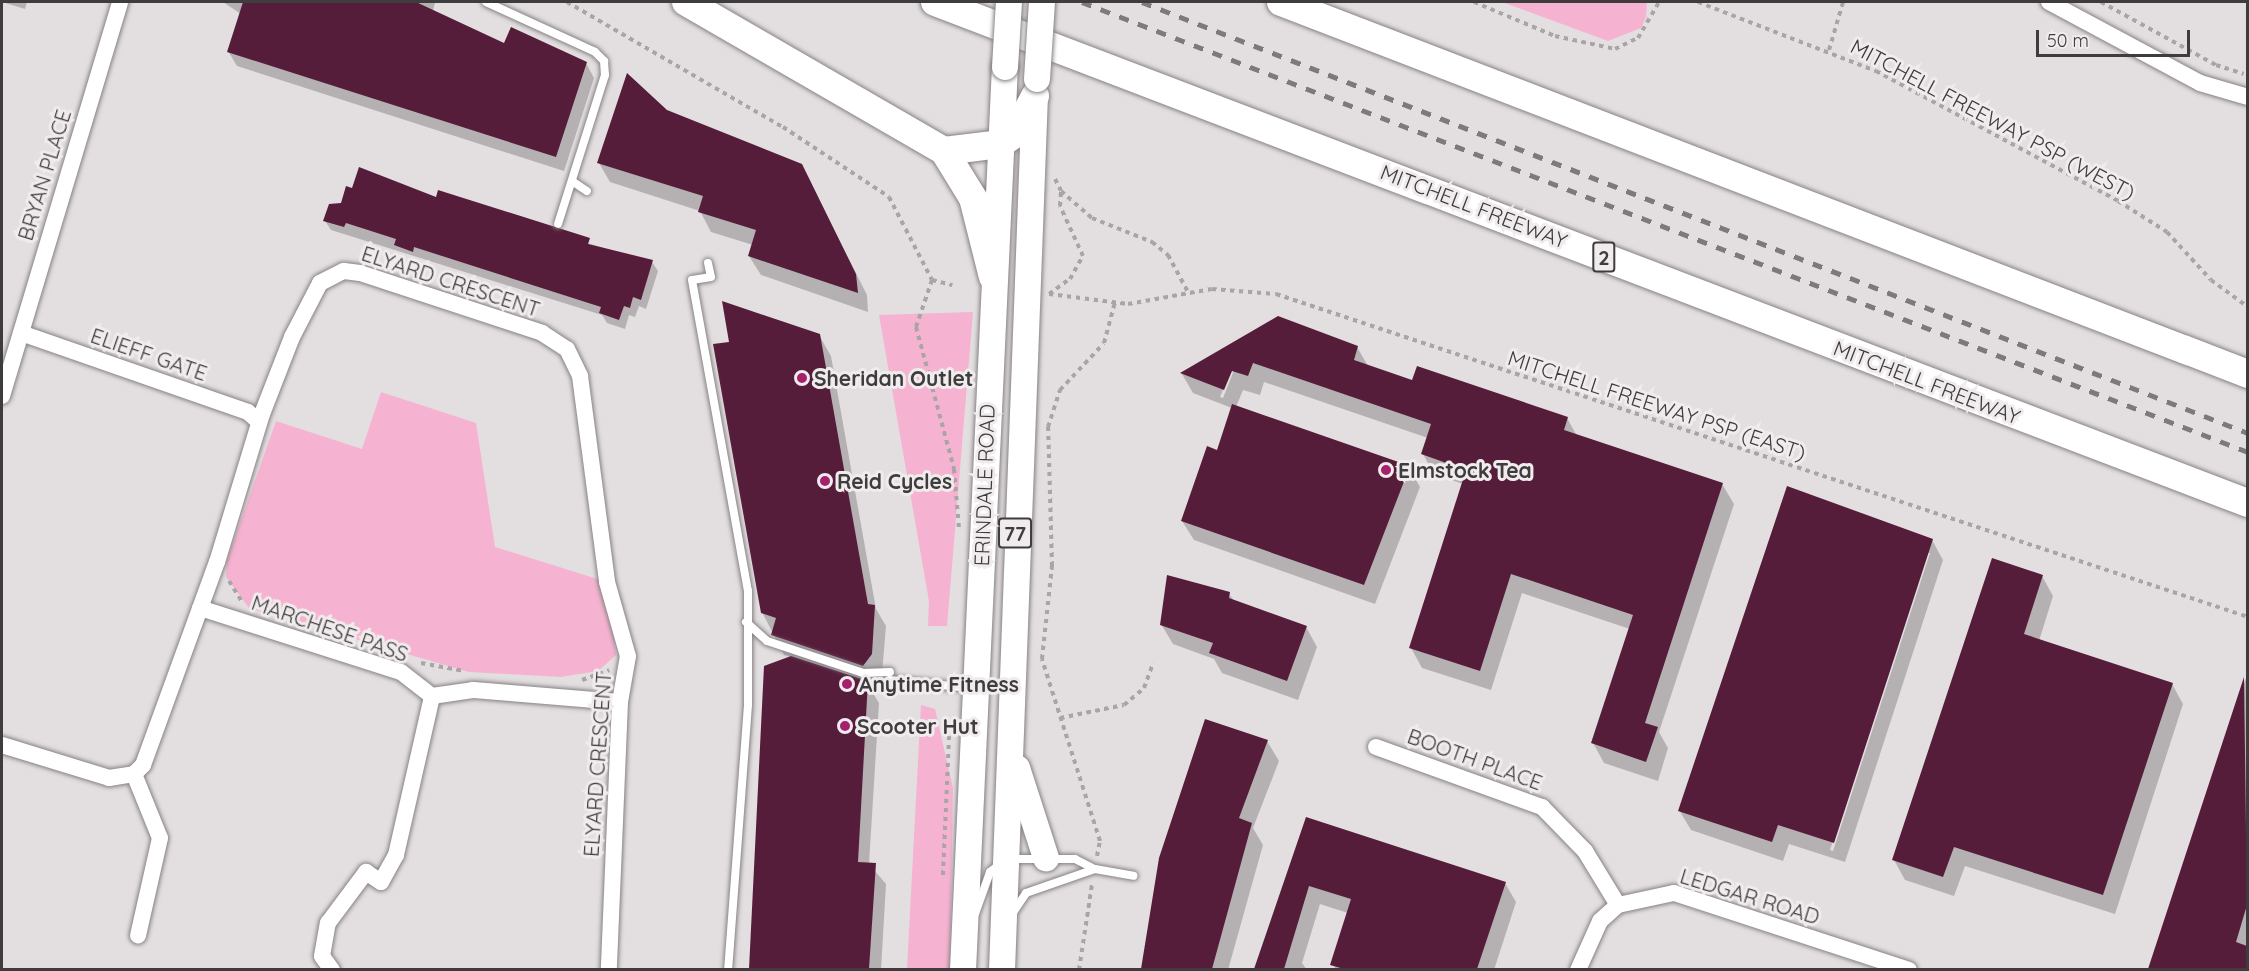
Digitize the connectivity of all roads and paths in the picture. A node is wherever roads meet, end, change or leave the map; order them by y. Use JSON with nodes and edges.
{"nodes":[{"id":1,"x":120,"y":2,"type":"edge"},
{"id":2,"x":486,"y":2,"type":"edge"},
{"id":3,"x":567,"y":2,"type":"edge"},
{"id":4,"x":686,"y":2,"type":"edge"},
{"id":5,"x":935,"y":2,"type":"edge"},
{"id":6,"x":1009,"y":2,"type":"edge"},
{"id":7,"x":1042,"y":2,"type":"edge"},
{"id":8,"x":1281,"y":2,"type":"edge"},
{"id":9,"x":1474,"y":2,"type":"edge"},
{"id":10,"x":1659,"y":2,"type":"edge"},
{"id":11,"x":1698,"y":2,"type":"edge"},
{"id":12,"x":1843,"y":2,"type":"edge"},
{"id":13,"x":2049,"y":2,"type":"edge"},
{"id":14,"x":2101,"y":2,"type":"edge"},
{"id":15,"x":1829,"y":50,"type":"junction"},
{"id":16,"x":2247,"y":76,"type":"edge"},
{"id":17,"x":1036,"y":87,"type":"junction"},
{"id":18,"x":2247,"y":97,"type":"edge"},
{"id":19,"x":1000,"y":144,"type":"junction"},
{"id":20,"x":945,"y":151,"type":"junction"},
{"id":21,"x":572,"y":181,"type":"junction"},
{"id":22,"x":587,"y":191,"type":"dead end"},
{"id":23,"x":558,"y":224,"type":"dead end"},
{"id":24,"x":708,"y":263,"type":"dead end"},
{"id":25,"x":993,"y":277,"type":"junction"},
{"id":26,"x":932,"y":280,"type":"junction"},
{"id":27,"x":952,"y":285,"type":"dead end"},
{"id":28,"x":1188,"y":292,"type":"junction"},
{"id":29,"x":1115,"y":302,"type":"junction"},
{"id":30,"x":2247,"y":307,"type":"edge"},
{"id":31,"x":21,"y":333,"type":"junction"},
{"id":32,"x":2247,"y":375,"type":"edge"},
{"id":33,"x":2,"y":396,"type":"edge"},
{"id":34,"x":259,"y":422,"type":"junction"},
{"id":35,"x":2247,"y":503,"type":"edge"},
{"id":36,"x":959,"y":534,"type":"dead end"},
{"id":37,"x":217,"y":562,"type":"junction"},
{"id":38,"x":200,"y":608,"type":"junction"},
{"id":39,"x":248,"y":610,"type":"dead end"},
{"id":40,"x":2247,"y":617,"type":"edge"},
{"id":41,"x":746,"y":622,"type":"junction"},
{"id":42,"x":410,"y":660,"type":"dead end"},
{"id":43,"x":1153,"y":663,"type":"dead end"},
{"id":44,"x":612,"y":669,"type":"dead end"},
{"id":45,"x":469,"y":672,"type":"dead end"},
{"id":46,"x":577,"y":682,"type":"dead end"},
{"id":47,"x":976,"y":688,"type":"junction"},
{"id":48,"x":432,"y":696,"type":"junction"},
{"id":49,"x":620,"y":702,"type":"junction"},
{"id":50,"x":1060,"y":718,"type":"junction"},
{"id":51,"x":949,"y":733,"type":"dead end"},
{"id":52,"x":1009,"y":733,"type":"junction"},
{"id":53,"x":2,"y":745,"type":"edge"},
{"id":54,"x":1376,"y":747,"type":"dead end"},
{"id":55,"x":134,"y":774,"type":"junction"},
{"id":56,"x":1046,"y":858,"type":"junction"},
{"id":57,"x":1006,"y":859,"type":"junction"},
{"id":58,"x":1095,"y":869,"type":"junction"},
{"id":59,"x":1133,"y":876,"type":"dead end"},
{"id":60,"x":945,"y":884,"type":"dead end"},
{"id":61,"x":1618,"y":905,"type":"junction"},
{"id":62,"x":1003,"y":930,"type":"junction"},
{"id":63,"x":138,"y":936,"type":"dead end"},
{"id":64,"x":964,"y":942,"type":"junction"},
{"id":65,"x":332,"y":969,"type":"edge"},
{"id":66,"x":609,"y":969,"type":"edge"},
{"id":67,"x":728,"y":969,"type":"edge"},
{"id":68,"x":963,"y":969,"type":"edge"},
{"id":69,"x":1002,"y":969,"type":"edge"},
{"id":70,"x":1079,"y":969,"type":"edge"},
{"id":71,"x":1578,"y":969,"type":"edge"},
{"id":72,"x":1909,"y":969,"type":"edge"}],
"edges":[{"from":1,"to":31,"type":"street","name":"BRYAN PLACE"},
{"from":2,"to":21,"type":"lane"},
{"from":3,"to":26,"type":"path"},
{"from":4,"to":20,"type":"highway"},
{"from":5,"to":35,"type":"highway","name":"MITCHELL FREEWAY","number":"2"},
{"from":6,"to":19,"type":"main road","name":"ERINDALE ROAD","number":"77","bridge":true},
{"from":7,"to":17,"type":"main road","name":"ERINDALE ROAD","number":"77","bridge":true},
{"from":8,"to":32,"type":"highway"},
{"from":9,"to":10,"type":"path"},
{"from":11,"to":15,"type":"path","name":"MITCHELL FREEWAY PSP (WEST)"},
{"from":12,"to":15,"type":"path"},
{"from":13,"to":18,"type":"street"},
{"from":14,"to":16,"type":"path"},
{"from":15,"to":30,"type":"path","name":"MITCHELL FREEWAY PSP (WEST)"},
{"from":17,"to":19,"type":"highway"},
{"from":17,"to":52,"type":"main road","name":"ERINDALE ROAD","number":"77"},
{"from":19,"to":20,"type":"highway"},
{"from":19,"to":25,"type":"main road","name":"ERINDALE ROAD","number":"77"},
{"from":20,"to":25,"type":"highway"},
{"from":21,"to":22,"type":"lane"},
{"from":21,"to":23,"type":"lane"},
{"from":24,"to":41,"type":"lane"},
{"from":25,"to":47,"type":"main road","name":"ERINDALE ROAD","number":"77"},
{"from":26,"to":27,"type":"path"},
{"from":26,"to":36,"type":"path"},
{"from":28,"to":29,"type":"path","name":"MITCHELL FREEWAY PSP (EAST)"},
{"from":28,"to":29,"type":"path","name":"MITCHELL FREEWAY PSP (EAST)"},
{"from":28,"to":40,"type":"path","name":"MITCHELL FREEWAY PSP (EAST)"},
{"from":29,"to":50,"type":"path"},
{"from":31,"to":33,"type":"street","name":"BRYAN PLACE"},
{"from":31,"to":34,"type":"street","name":"ELIEFF GATE"},
{"from":34,"to":37,"type":"street","name":"ELYARD CRESCENT"},
{"from":34,"to":49,"type":"street","name":"ELYARD CRESCENT"},
{"from":37,"to":38,"type":"street","name":"ELYARD CRESCENT"},
{"from":37,"to":39,"type":"path"},
{"from":38,"to":48,"type":"street","name":"MARCHESE PASS"},
{"from":38,"to":55,"type":"street","name":"ELYARD CRESCENT"},
{"from":41,"to":47,"type":"lane"},
{"from":41,"to":67,"type":"lane"},
{"from":42,"to":45,"type":"path"},
{"from":43,"to":50,"type":"path"},
{"from":44,"to":46,"type":"path"},
{"from":47,"to":64,"type":"main road","name":"ERINDALE ROAD","number":"77"},
{"from":48,"to":49,"type":"street"},
{"from":48,"to":65,"type":"street"},
{"from":49,"to":66,"type":"street","name":"ELYARD CRESCENT"},
{"from":50,"to":58,"type":"path"},
{"from":51,"to":60,"type":"path"},
{"from":52,"to":56,"type":"main road"},
{"from":52,"to":57,"type":"main road","name":"ERINDALE ROAD","number":"77"},
{"from":53,"to":55,"type":"street"},
{"from":54,"to":61,"type":"street","name":"BOOTH PLACE"},
{"from":55,"to":63,"type":"street"},
{"from":56,"to":57,"type":"lane"},
{"from":56,"to":58,"type":"lane"},
{"from":57,"to":62,"type":"main road","name":"ERINDALE ROAD","number":"77"},
{"from":57,"to":64,"type":"lane"},
{"from":58,"to":59,"type":"lane"},
{"from":58,"to":62,"type":"lane"},
{"from":58,"to":70,"type":"path"},
{"from":61,"to":71,"type":"street"},
{"from":61,"to":72,"type":"street","name":"LEDGAR ROAD"},
{"from":62,"to":69,"type":"main road","name":"ERINDALE ROAD","number":"77"},
{"from":64,"to":68,"type":"main road","name":"ERINDALE ROAD","number":"77"}]}
